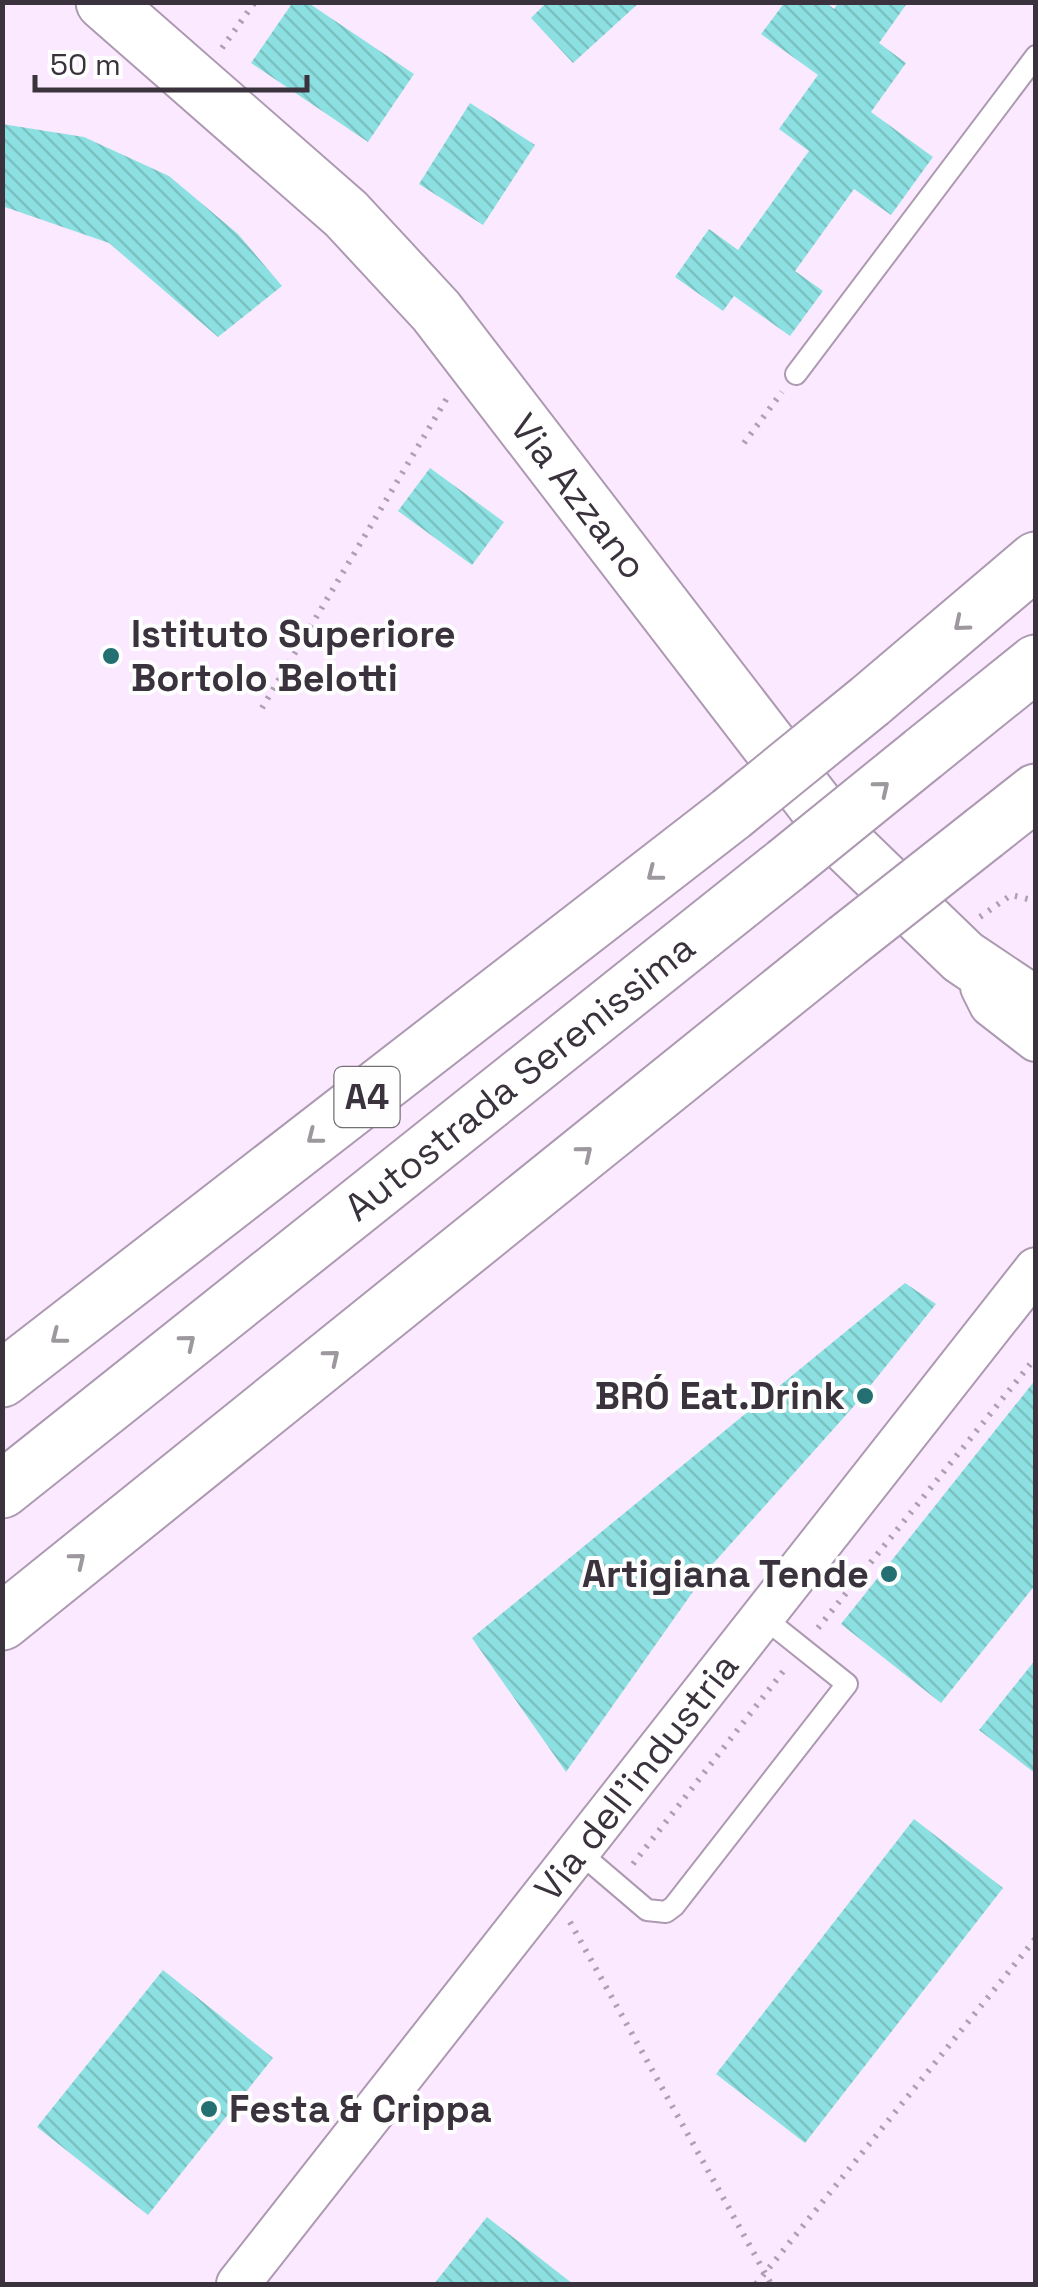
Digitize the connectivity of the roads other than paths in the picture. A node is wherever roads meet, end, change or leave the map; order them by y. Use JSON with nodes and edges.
{"nodes":[{"id":1,"x":104,"y":2,"type":"edge"},
{"id":2,"x":1036,"y":56,"type":"edge"},
{"id":3,"x":796,"y":374,"type":"road end"},
{"id":4,"x":1036,"y":560,"type":"edge"},
{"id":5,"x":1036,"y":664,"type":"edge"},
{"id":6,"x":1036,"y":792,"type":"edge"},
{"id":7,"x":955,"y":949,"type":"junction"},
{"id":8,"x":1036,"y":1006,"type":"edge"},
{"id":9,"x":1036,"y":1040,"type":"edge"},
{"id":10,"x":1030,"y":1288,"type":"edge"},
{"id":11,"x":2,"y":1380,"type":"edge"},
{"id":12,"x":2,"y":1490,"type":"edge"},
{"id":13,"x":763,"y":1617,"type":"junction"},
{"id":14,"x":2,"y":1622,"type":"edge"},
{"id":15,"x":578,"y":1852,"type":"junction"},
{"id":16,"x":238,"y":2284,"type":"edge"}],
"edges":[{"from":1,"to":7,"type":"main road","name":"Via Azzano"},
{"from":2,"to":3,"type":"lane"},
{"from":4,"to":11,"type":"main road","name":"Autostrada Serenissima","number":"A4","one_way":true,"bridge":true},
{"from":12,"to":5,"type":"main road","name":"Autostrada Serenissima","number":"A4","one_way":true,"bridge":true},
{"from":14,"to":6,"type":"main road","one_way":true,"bridge":true},
{"from":7,"to":8,"type":"main road","name":"Via Azzano"},
{"from":7,"to":9,"type":"street"},
{"from":10,"to":13,"type":"street","name":"Via dell'industria"},
{"from":13,"to":15,"type":"street","name":"Via dell'industria"},
{"from":13,"to":15,"type":"lane"},
{"from":15,"to":16,"type":"street","name":"Via dell'industria"}]}
